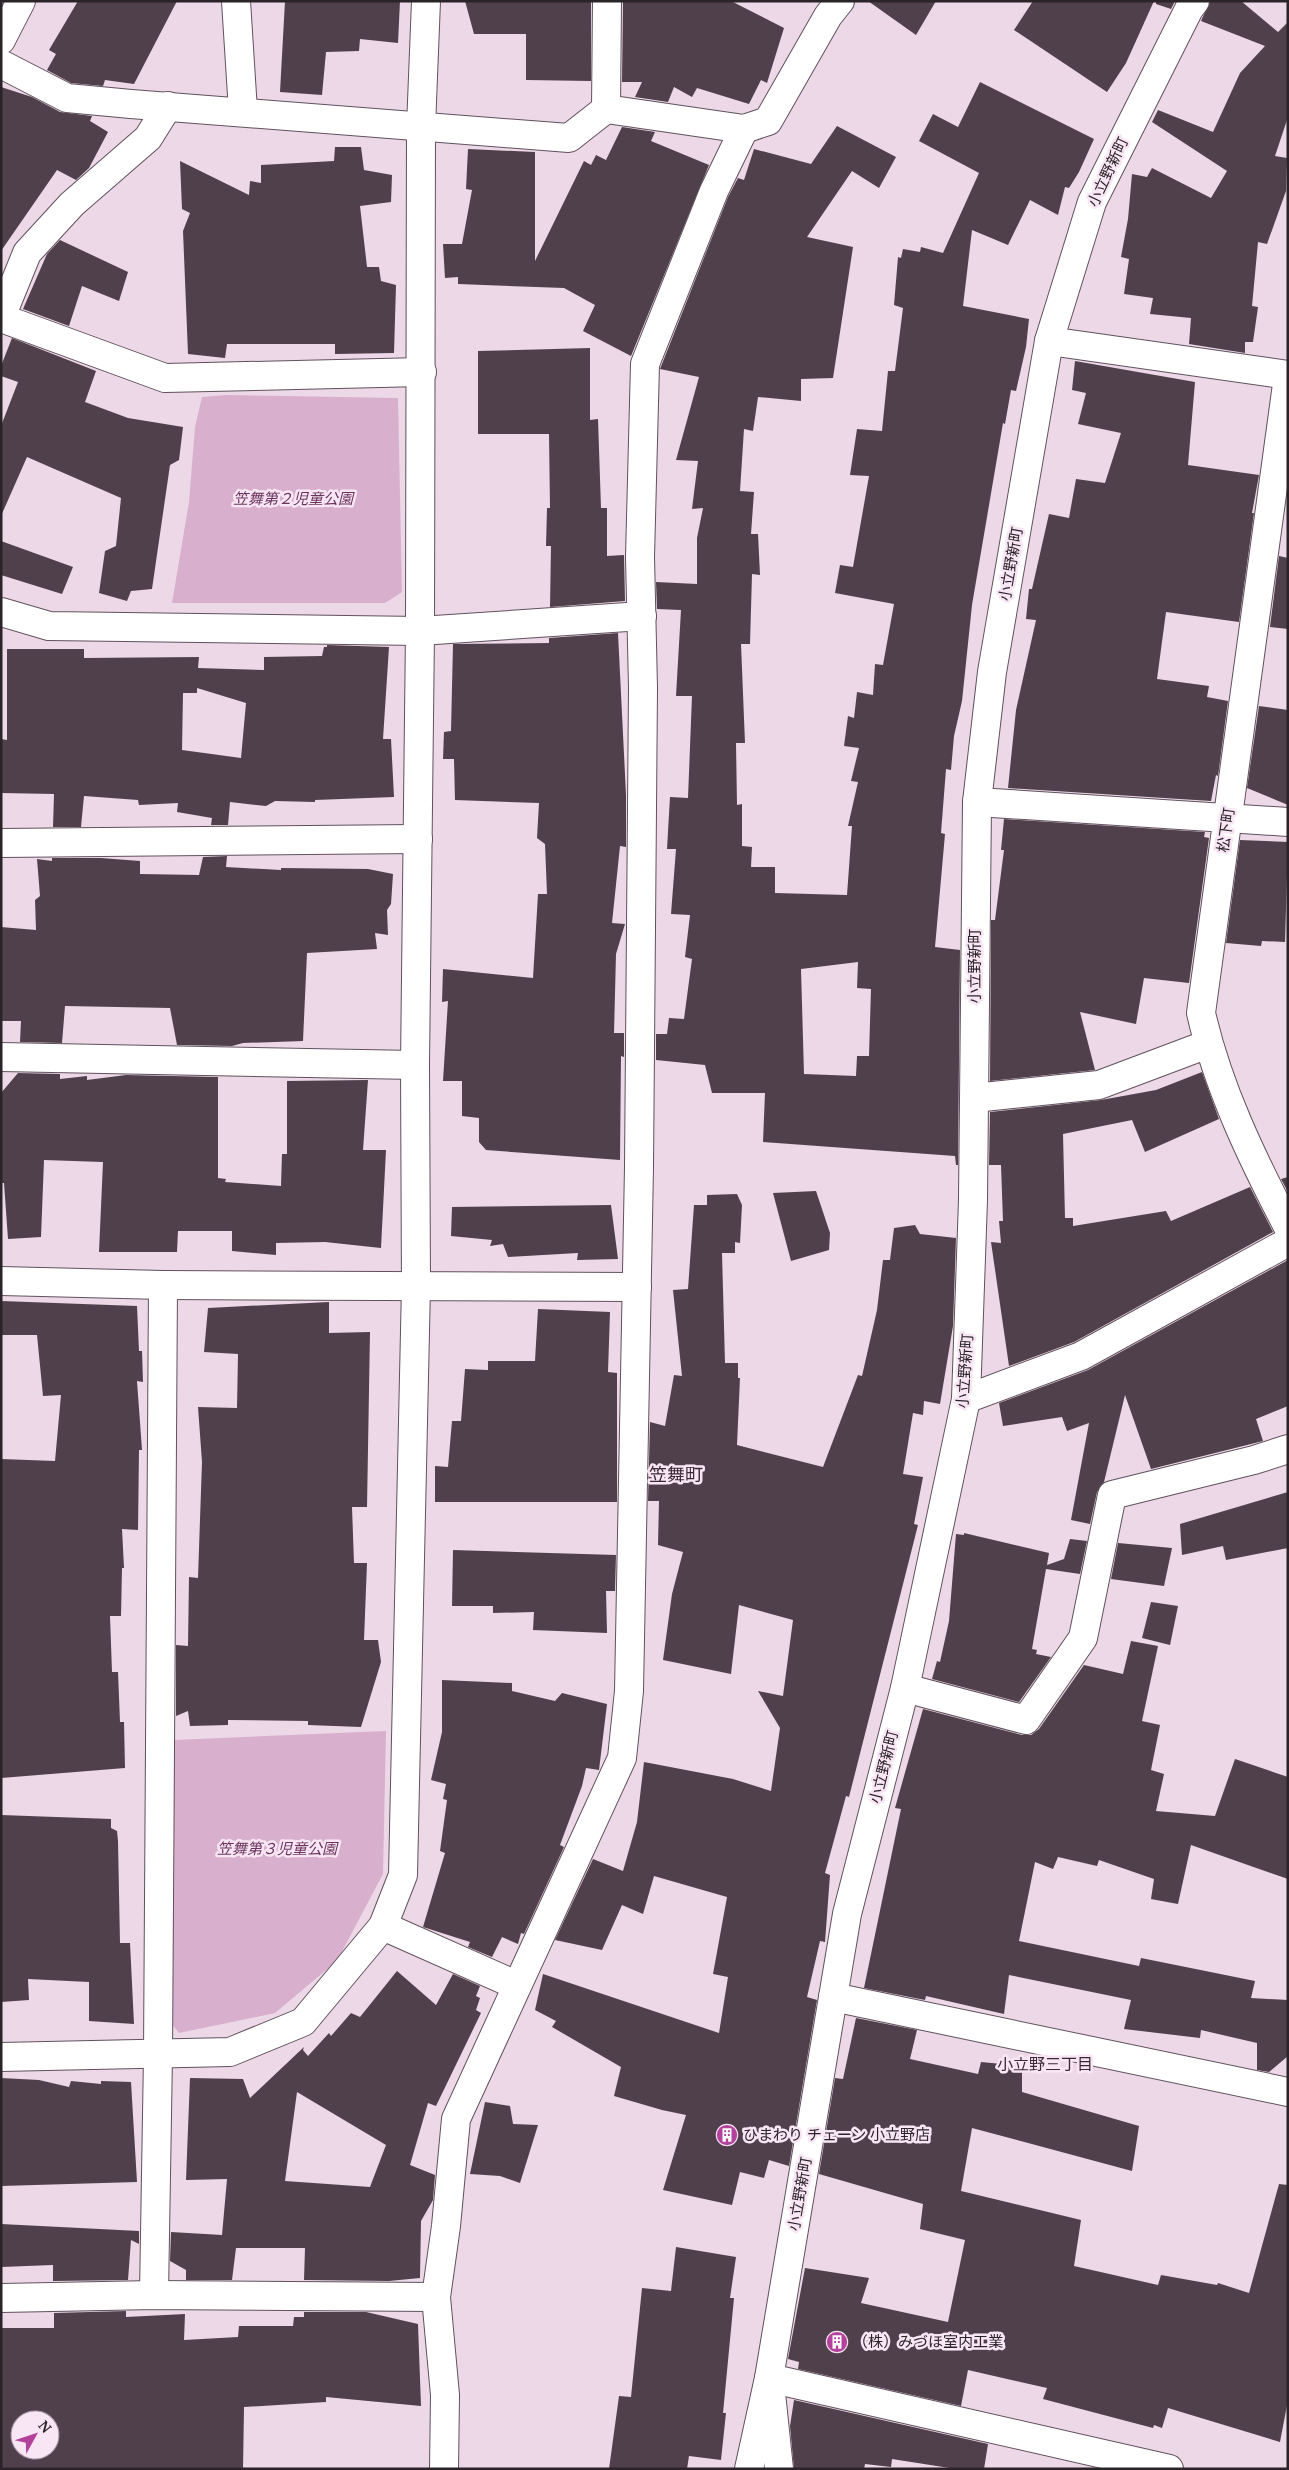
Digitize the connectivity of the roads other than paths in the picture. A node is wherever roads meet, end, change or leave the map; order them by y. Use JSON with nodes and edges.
{"nodes":[{"id":1,"x":21,"y":1,"type":"edge"},
{"id":2,"x":236,"y":1,"type":"edge"},
{"id":3,"x":426,"y":1,"type":"edge"},
{"id":4,"x":607,"y":1,"type":"edge"},
{"id":5,"x":1195,"y":1,"type":"edge"},
{"id":6,"x":832,"y":6,"type":"edge"},
{"id":7,"x":1,"y":40,"type":"edge"},
{"id":8,"x":1,"y":64,"type":"edge"},
{"id":9,"x":168,"y":106,"type":"junction"},
{"id":10,"x":606,"y":109,"type":"junction"},
{"id":11,"x":243,"y":111,"type":"junction"},
{"id":12,"x":422,"y":127,"type":"junction"},
{"id":13,"x":744,"y":130,"type":"junction"},
{"id":14,"x":1,"y":317,"type":"edge"},
{"id":15,"x":1049,"y":341,"type":"junction"},
{"id":16,"x":422,"y":372,"type":"junction"},
{"id":17,"x":1288,"y":376,"type":"edge"},
{"id":18,"x":1,"y":612,"type":"edge"},
{"id":19,"x":642,"y":616,"type":"junction"},
{"id":20,"x":420,"y":631,"type":"junction"},
{"id":21,"x":977,"y":802,"type":"junction"},
{"id":22,"x":1228,"y":818,"type":"junction"},
{"id":23,"x":1288,"y":822,"type":"edge"},
{"id":24,"x":418,"y":839,"type":"junction"},
{"id":25,"x":1,"y":843,"type":"edge"},
{"id":26,"x":1208,"y":1044,"type":"junction"},
{"id":27,"x":1,"y":1056,"type":"edge"},
{"id":28,"x":415,"y":1065,"type":"junction"},
{"id":29,"x":974,"y":1098,"type":"junction"},
{"id":30,"x":1288,"y":1227,"type":"edge"},
{"id":31,"x":1288,"y":1242,"type":"edge"},
{"id":32,"x":1,"y":1281,"type":"edge"},
{"id":33,"x":163,"y":1285,"type":"junction"},
{"id":34,"x":416,"y":1286,"type":"junction"},
{"id":35,"x":637,"y":1287,"type":"junction"},
{"id":36,"x":966,"y":1399,"type":"junction"},
{"id":37,"x":1288,"y":1449,"type":"edge"},
{"id":38,"x":905,"y":1688,"type":"junction"},
{"id":39,"x":383,"y":1926,"type":"junction"},
{"id":40,"x":516,"y":1985,"type":"junction"},
{"id":41,"x":833,"y":1997,"type":"junction"},
{"id":42,"x":158,"y":2055,"type":"junction"},
{"id":43,"x":1,"y":2057,"type":"edge"},
{"id":44,"x":1288,"y":2092,"type":"edge"},
{"id":45,"x":154,"y":2295,"type":"junction"},
{"id":46,"x":436,"y":2296,"type":"junction"},
{"id":47,"x":1,"y":2298,"type":"edge"},
{"id":48,"x":769,"y":2378,"type":"junction"},
{"id":49,"x":444,"y":2469,"type":"edge"},
{"id":50,"x":749,"y":2469,"type":"edge"},
{"id":51,"x":779,"y":2469,"type":"edge"},
{"id":52,"x":1170,"y":2469,"type":"edge"}],
"edges":[{"from":1,"to":7,"type":"street"},
{"from":2,"to":11,"type":"street"},
{"from":3,"to":12,"type":"street"},
{"from":4,"to":10,"type":"street"},
{"from":5,"to":15,"type":"street","name":"小立野新町"},
{"from":6,"to":13,"type":"street"},
{"from":8,"to":9,"type":"street"},
{"from":9,"to":11,"type":"street"},
{"from":9,"to":14,"type":"street"},
{"from":10,"to":12,"type":"street"},
{"from":10,"to":13,"type":"street"},
{"from":11,"to":12,"type":"street"},
{"from":12,"to":16,"type":"street"},
{"from":13,"to":19,"type":"street"},
{"from":14,"to":16,"type":"street"},
{"from":15,"to":17,"type":"street"},
{"from":15,"to":21,"type":"street","name":"小立野新町"},
{"from":16,"to":20,"type":"street"},
{"from":17,"to":22,"type":"street","name":"松下町"},
{"from":18,"to":20,"type":"street"},
{"from":19,"to":20,"type":"street"},
{"from":19,"to":35,"type":"street"},
{"from":20,"to":24,"type":"street"},
{"from":21,"to":22,"type":"street"},
{"from":21,"to":29,"type":"street","name":"小立野新町"},
{"from":22,"to":23,"type":"street"},
{"from":22,"to":26,"type":"street","name":"松下町"},
{"from":24,"to":25,"type":"street"},
{"from":24,"to":28,"type":"street"},
{"from":26,"to":29,"type":"street"},
{"from":26,"to":30,"type":"street","name":"松下町"},
{"from":27,"to":28,"type":"street"},
{"from":28,"to":34,"type":"street"},
{"from":29,"to":36,"type":"street","name":"小立野新町"},
{"from":31,"to":36,"type":"street"},
{"from":32,"to":33,"type":"street"},
{"from":33,"to":34,"type":"street"},
{"from":33,"to":42,"type":"street"},
{"from":34,"to":35,"type":"street"},
{"from":34,"to":39,"type":"street"},
{"from":35,"to":40,"type":"street"},
{"from":36,"to":38,"type":"street","name":"小立野新町"},
{"from":37,"to":38,"type":"street"},
{"from":38,"to":41,"type":"street","name":"小立野新町"},
{"from":39,"to":40,"type":"street"},
{"from":39,"to":42,"type":"street"},
{"from":40,"to":46,"type":"street"},
{"from":41,"to":44,"type":"street"},
{"from":41,"to":48,"type":"street","name":"小立野新町"},
{"from":42,"to":43,"type":"street"},
{"from":42,"to":45,"type":"street"},
{"from":45,"to":46,"type":"street"},
{"from":45,"to":47,"type":"street"},
{"from":46,"to":49,"type":"street"},
{"from":48,"to":50,"type":"street"},
{"from":48,"to":51,"type":"street"},
{"from":48,"to":52,"type":"street"}]}
